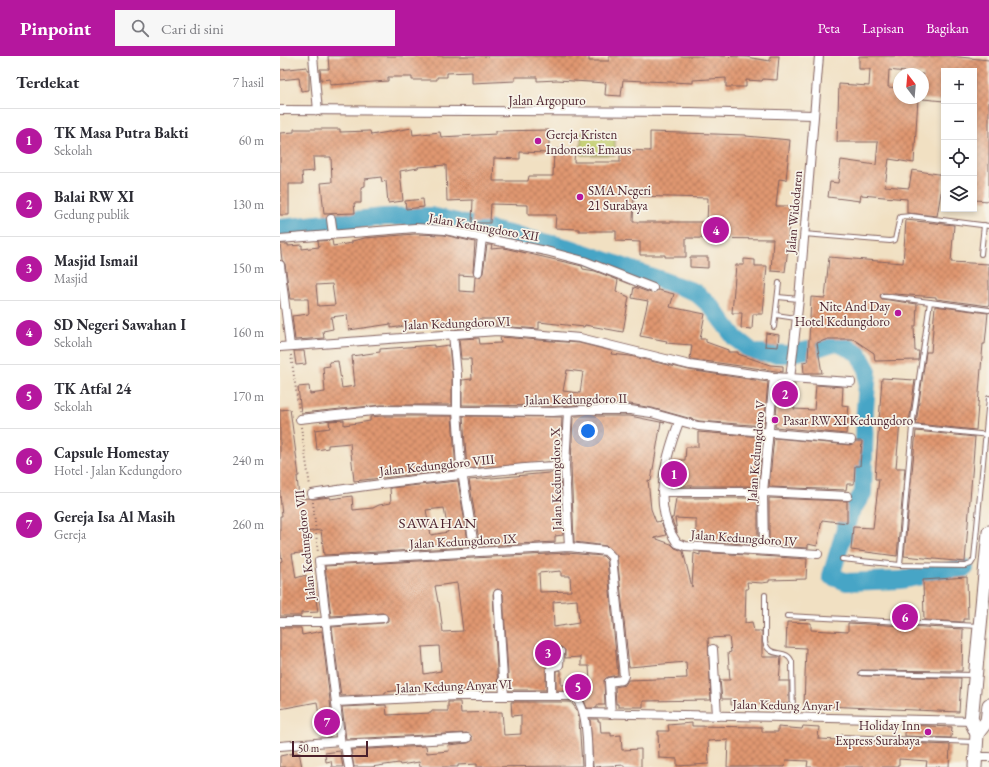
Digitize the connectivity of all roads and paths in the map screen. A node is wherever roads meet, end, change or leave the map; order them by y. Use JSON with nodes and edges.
{"nodes":[{"id":1,"x":313,"y":56,"type":"edge"},
{"id":2,"x":819,"y":56,"type":"edge"},
{"id":3,"x":280,"y":110,"type":"edge"},
{"id":4,"x":318,"y":111,"type":"junction"},
{"id":5,"x":814,"y":115,"type":"junction"},
{"id":6,"x":331,"y":220,"type":"dead end"},
{"id":7,"x":987,"y":226,"type":"edge"},
{"id":8,"x":332,"y":233,"type":"junction"},
{"id":9,"x":804,"y":234,"type":"junction"},
{"id":10,"x":482,"y":238,"type":"junction"},
{"id":11,"x":280,"y":239,"type":"edge"},
{"id":12,"x":981,"y":254,"type":"dead end"},
{"id":13,"x":280,"y":265,"type":"edge"},
{"id":14,"x":478,"y":272,"type":"dead end"},
{"id":15,"x":780,"y":283,"type":"dead end"},
{"id":16,"x":653,"y":288,"type":"dead end"},
{"id":17,"x":883,"y":296,"type":"dead end"},
{"id":18,"x":778,"y":297,"type":"junction"},
{"id":19,"x":798,"y":299,"type":"junction"},
{"id":20,"x":930,"y":302,"type":"junction"},
{"id":21,"x":989,"y":310,"type":"edge"},
{"id":22,"x":776,"y":315,"type":"junction"},
{"id":23,"x":796,"y":318,"type":"junction"},
{"id":24,"x":774,"y":327,"type":"dead end"},
{"id":25,"x":453,"y":334,"type":"junction"},
{"id":26,"x":290,"y":346,"type":"junction"},
{"id":27,"x":280,"y":347,"type":"edge"},
{"id":28,"x":790,"y":375,"type":"junction"},
{"id":29,"x":774,"y":378,"type":"junction"},
{"id":30,"x":851,"y":382,"type":"dead end"},
{"id":31,"x":989,"y":398,"type":"edge"},
{"id":32,"x":457,"y":411,"type":"junction"},
{"id":33,"x":568,"y":411,"type":"junction"},
{"id":34,"x":300,"y":419,"type":"junction"},
{"id":35,"x":679,"y":422,"type":"junction"},
{"id":36,"x":912,"y":427,"type":"junction"},
{"id":37,"x":770,"y":433,"type":"junction"},
{"id":38,"x":987,"y":435,"type":"edge"},
{"id":39,"x":851,"y":440,"type":"dead end"},
{"id":40,"x":565,"y":466,"type":"junction"},
{"id":41,"x":462,"y":475,"type":"junction"},
{"id":42,"x":662,"y":492,"type":"junction"},
{"id":43,"x":763,"y":492,"type":"junction"},
{"id":44,"x":312,"y":494,"type":"junction"},
{"id":45,"x":848,"y":496,"type":"dead end"},
{"id":46,"x":989,"y":532,"type":"edge"},
{"id":47,"x":569,"y":547,"type":"junction"},
{"id":48,"x":764,"y":550,"type":"junction"},
{"id":49,"x":476,"y":552,"type":"junction"},
{"id":50,"x":818,"y":554,"type":"dead end"},
{"id":51,"x":842,"y":559,"type":"dead end"},
{"id":52,"x":319,"y":561,"type":"junction"},
{"id":53,"x":971,"y":564,"type":"junction"},
{"id":54,"x":900,"y":565,"type":"junction"},
{"id":55,"x":986,"y":565,"type":"junction"},
{"id":56,"x":498,"y":594,"type":"dead end"},
{"id":57,"x":765,"y":595,"type":"dead end"},
{"id":58,"x":787,"y":616,"type":"dead end"},
{"id":59,"x":383,"y":618,"type":"dead end"},
{"id":60,"x":280,"y":622,"type":"edge"},
{"id":61,"x":326,"y":622,"type":"junction"},
{"id":62,"x":980,"y":626,"type":"junction"},
{"id":63,"x":713,"y":649,"type":"dead end"},
{"id":64,"x":560,"y":652,"type":"dead end"},
{"id":65,"x":861,"y":673,"type":"dead end"},
{"id":66,"x":975,"y":675,"type":"junction"},
{"id":67,"x":551,"y":694,"type":"junction"},
{"id":68,"x":504,"y":696,"type":"junction"},
{"id":69,"x":336,"y":702,"type":"junction"},
{"id":70,"x":989,"y":705,"type":"edge"},
{"id":71,"x":584,"y":713,"type":"junction"},
{"id":72,"x":611,"y":714,"type":"junction"},
{"id":73,"x":717,"y":716,"type":"junction"},
{"id":74,"x":793,"y":717,"type":"junction"},
{"id":75,"x":971,"y":721,"type":"junction"},
{"id":76,"x":987,"y":721,"type":"junction"},
{"id":77,"x":843,"y":737,"type":"dead end"},
{"id":78,"x":467,"y":738,"type":"dead end"},
{"id":79,"x":977,"y":738,"type":"junction"},
{"id":80,"x":342,"y":743,"type":"junction"},
{"id":81,"x":280,"y":746,"type":"edge"},
{"id":82,"x":980,"y":760,"type":"edge"},
{"id":83,"x":349,"y":767,"type":"edge"},
{"id":84,"x":588,"y":767,"type":"edge"}],
"edges":[{"from":1,"to":4,"type":"street"},
{"from":2,"to":5,"type":"street","name":"Jalan Widodaren"},
{"from":3,"to":4,"type":"street","name":"Jalan Argopuro"},
{"from":4,"to":5,"type":"street","name":"Jalan Argopuro"},
{"from":5,"to":9,"type":"street","name":"Jalan Widodaren"},
{"from":6,"to":8,"type":"street"},
{"from":7,"to":9,"type":"lane"},
{"from":7,"to":12,"type":"lane"},
{"from":8,"to":10,"type":"street","name":"Jalan Kedungdoro XII"},
{"from":8,"to":11,"type":"street","name":"Jalan Kedungdoro XII"},
{"from":9,"to":19,"type":"street","name":"Jalan Widodaren"},
{"from":10,"to":14,"type":"street"},
{"from":10,"to":16,"type":"street","name":"Jalan Kedungdoro XII"},
{"from":13,"to":26,"type":"street"},
{"from":15,"to":18,"type":"lane"},
{"from":17,"to":20,"type":"lane"},
{"from":18,"to":19,"type":"lane"},
{"from":18,"to":22,"type":"lane"},
{"from":19,"to":23,"type":"street","name":"Jalan Widodaren"},
{"from":20,"to":21,"type":"lane"},
{"from":20,"to":36,"type":"lane"},
{"from":22,"to":23,"type":"lane"},
{"from":22,"to":24,"type":"lane"},
{"from":23,"to":28,"type":"street","name":"Jalan Widodaren"},
{"from":25,"to":26,"type":"street","name":"Jalan Kedungdoro VI"},
{"from":25,"to":29,"type":"street","name":"Jalan Kedungdoro VI"},
{"from":25,"to":32,"type":"street"},
{"from":26,"to":27,"type":"street","name":"Jalan Kedungdoro VI"},
{"from":26,"to":34,"type":"path","name":"Jalan Kedungdoro VII"},
{"from":28,"to":29,"type":"street"},
{"from":28,"to":30,"type":"street"},
{"from":29,"to":37,"type":"street","name":"Jalan Kedungdoro V"},
{"from":31,"to":38,"type":"lane"},
{"from":32,"to":33,"type":"street","name":"Jalan Kedungdoro II"},
{"from":32,"to":34,"type":"street","name":"Jalan Kedungdoro II"},
{"from":32,"to":41,"type":"street"},
{"from":33,"to":35,"type":"street","name":"Jalan Kedungdoro II"},
{"from":33,"to":40,"type":"street","name":"Jalan Kedungdoro X"},
{"from":34,"to":44,"type":"path","name":"Jalan Kedungdoro VII"},
{"from":35,"to":37,"type":"street","name":"Jalan Kedungdoro II"},
{"from":35,"to":42,"type":"street","name":"Jalan Kedungdoro IV"},
{"from":36,"to":38,"type":"lane"},
{"from":36,"to":54,"type":"lane"},
{"from":37,"to":39,"type":"street","name":"Jalan Kedungdoro II"},
{"from":37,"to":43,"type":"street","name":"Jalan Kedungdoro V"},
{"from":38,"to":53,"type":"lane"},
{"from":40,"to":41,"type":"street","name":"Jalan Kedungdoro VIII"},
{"from":40,"to":47,"type":"street","name":"Jalan Kedungdoro X"},
{"from":41,"to":44,"type":"street","name":"Jalan Kedungdoro VIII"},
{"from":41,"to":49,"type":"street"},
{"from":42,"to":43,"type":"street"},
{"from":42,"to":48,"type":"street","name":"Jalan Kedungdoro IV"},
{"from":43,"to":45,"type":"street"},
{"from":43,"to":48,"type":"street","name":"Jalan Kedungdoro V"},
{"from":44,"to":52,"type":"path","name":"Jalan Kedungdoro VII"},
{"from":46,"to":55,"type":"main road"},
{"from":47,"to":49,"type":"street","name":"Jalan Kedungdoro IX"},
{"from":47,"to":72,"type":"street","name":"Jalan Kedungdoro IX"},
{"from":48,"to":50,"type":"street","name":"Jalan Kedungdoro IV"},
{"from":49,"to":52,"type":"street","name":"Jalan Kedungdoro IX"},
{"from":51,"to":54,"type":"lane"},
{"from":52,"to":61,"type":"street","name":"Jalan Kedungdoro VII"},
{"from":53,"to":54,"type":"lane"},
{"from":53,"to":55,"type":"lane"},
{"from":55,"to":62,"type":"main road"},
{"from":56,"to":68,"type":"street"},
{"from":57,"to":74,"type":"lane"},
{"from":58,"to":62,"type":"lane"},
{"from":59,"to":61,"type":"street"},
{"from":60,"to":61,"type":"street"},
{"from":61,"to":69,"type":"street","name":"Jalan Kedungdoro VII"},
{"from":62,"to":66,"type":"main road"},
{"from":63,"to":73,"type":"street"},
{"from":64,"to":67,"type":"street"},
{"from":65,"to":66,"type":"lane"},
{"from":66,"to":75,"type":"main road"},
{"from":67,"to":68,"type":"street","name":"Jalan Kedung Anyar VI"},
{"from":67,"to":71,"type":"street","name":"Jalan Kedung Anyar VI"},
{"from":68,"to":69,"type":"street","name":"Jalan Kedung Anyar VI"},
{"from":69,"to":80,"type":"street","name":"Jalan Kedungdoro VII"},
{"from":70,"to":76,"type":"main road"},
{"from":71,"to":72,"type":"street","name":"Jalan Kedung Anyar I"},
{"from":71,"to":84,"type":"street"},
{"from":72,"to":73,"type":"street","name":"Jalan Kedung Anyar I"},
{"from":73,"to":74,"type":"street","name":"Jalan Kedung Anyar I"},
{"from":74,"to":75,"type":"street","name":"Jalan Kedung Anyar I"},
{"from":75,"to":76,"type":"street","name":"Jalan Kedung Anyar I"},
{"from":75,"to":79,"type":"main road"},
{"from":76,"to":79,"type":"main road"},
{"from":77,"to":79,"type":"lane"},
{"from":78,"to":80,"type":"street"},
{"from":79,"to":82,"type":"main road"},
{"from":80,"to":81,"type":"street"},
{"from":80,"to":83,"type":"street","name":"Jalan Kedungdoro VII"}]}
